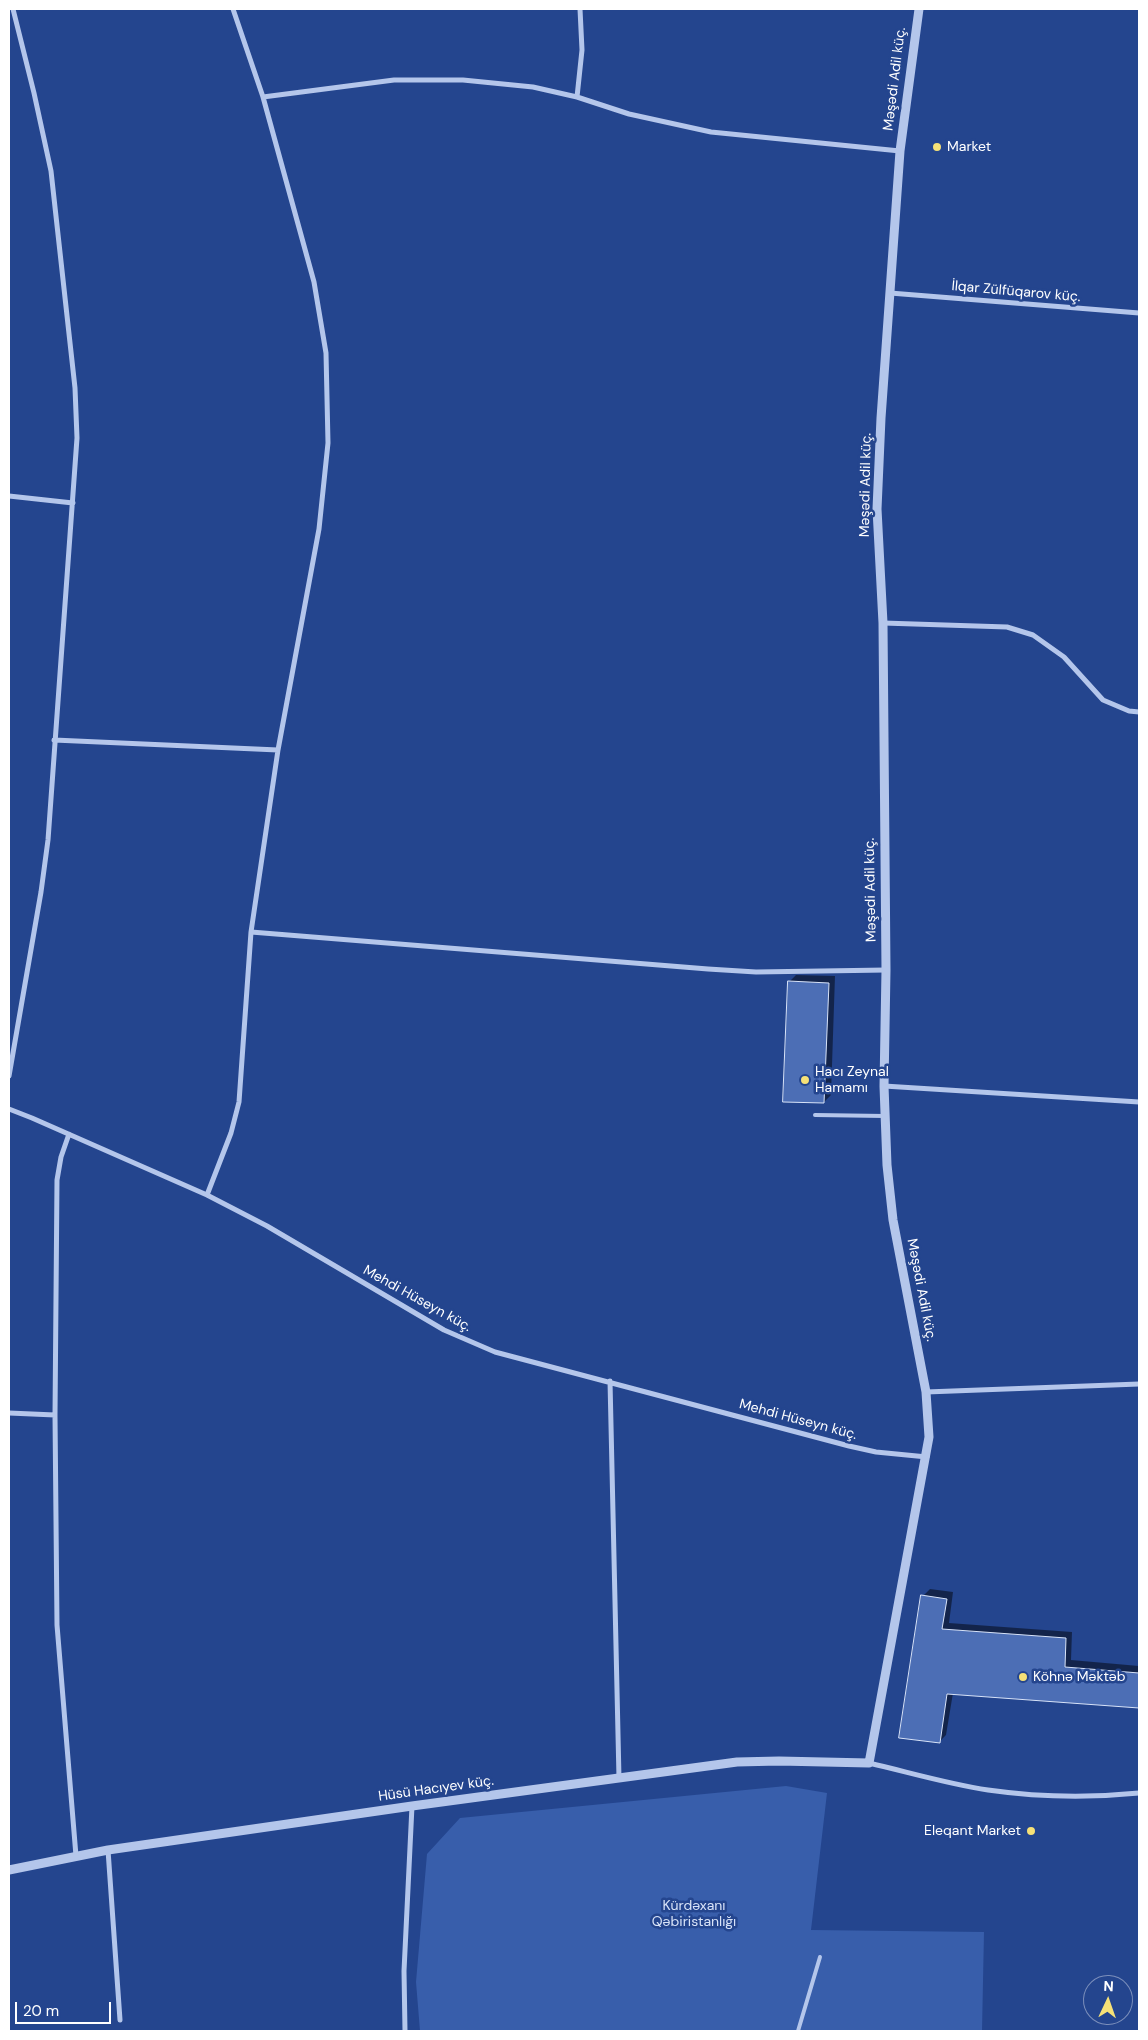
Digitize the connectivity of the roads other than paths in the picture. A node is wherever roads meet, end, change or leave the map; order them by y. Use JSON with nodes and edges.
{"nodes":[{"id":1,"x":13,"y":9,"type":"edge"},
{"id":2,"x":233,"y":9,"type":"edge"},
{"id":3,"x":580,"y":9,"type":"edge"},
{"id":4,"x":918,"y":9,"type":"edge"},
{"id":5,"x":577,"y":97,"type":"junction"},
{"id":6,"x":263,"y":98,"type":"junction"},
{"id":7,"x":900,"y":151,"type":"junction"},
{"id":8,"x":890,"y":293,"type":"junction"},
{"id":9,"x":1139,"y":313,"type":"edge"},
{"id":10,"x":9,"y":496,"type":"edge"},
{"id":11,"x":73,"y":503,"type":"junction"},
{"id":12,"x":883,"y":623,"type":"junction"},
{"id":13,"x":1139,"y":712,"type":"edge"},
{"id":14,"x":54,"y":740,"type":"junction"},
{"id":15,"x":278,"y":750,"type":"junction"},
{"id":16,"x":251,"y":932,"type":"junction"},
{"id":17,"x":886,"y":970,"type":"junction"},
{"id":18,"x":9,"y":1076,"type":"edge"},
{"id":19,"x":884,"y":1086,"type":"junction"},
{"id":20,"x":1139,"y":1102,"type":"edge"},
{"id":21,"x":9,"y":1109,"type":"edge"},
{"id":22,"x":814,"y":1115,"type":"dead end"},
{"id":23,"x":886,"y":1116,"type":"junction"},
{"id":24,"x":69,"y":1134,"type":"junction"},
{"id":25,"x":207,"y":1195,"type":"junction"},
{"id":26,"x":610,"y":1381,"type":"junction"},
{"id":27,"x":1139,"y":1384,"type":"edge"},
{"id":28,"x":926,"y":1392,"type":"junction"},
{"id":29,"x":9,"y":1413,"type":"edge"},
{"id":30,"x":55,"y":1415,"type":"junction"},
{"id":31,"x":927,"y":1457,"type":"junction"},
{"id":32,"x":869,"y":1763,"type":"junction"},
{"id":33,"x":619,"y":1779,"type":"junction"},
{"id":34,"x":1139,"y":1794,"type":"edge"},
{"id":35,"x":412,"y":1806,"type":"junction"},
{"id":36,"x":108,"y":1850,"type":"junction"},
{"id":37,"x":76,"y":1856,"type":"junction"},
{"id":38,"x":9,"y":1870,"type":"edge"},
{"id":39,"x":820,"y":1957,"type":"dead end"},
{"id":40,"x":120,"y":2020,"type":"dead end"},
{"id":41,"x":405,"y":2031,"type":"edge"},
{"id":42,"x":798,"y":2031,"type":"edge"}],
"edges":[{"from":1,"to":11,"type":"street"},
{"from":2,"to":6,"type":"street"},
{"from":3,"to":5,"type":"street"},
{"from":4,"to":7,"type":"street","name":"Məşədi Adil küç."},
{"from":5,"to":6,"type":"street"},
{"from":5,"to":7,"type":"street"},
{"from":6,"to":15,"type":"street"},
{"from":7,"to":8,"type":"street","name":"Məşədi Adil küç."},
{"from":8,"to":9,"type":"street","name":"İlqar Zülfüqarov küç."},
{"from":8,"to":12,"type":"street","name":"Məşədi Adil küç."},
{"from":10,"to":11,"type":"street"},
{"from":11,"to":14,"type":"street"},
{"from":12,"to":13,"type":"street"},
{"from":12,"to":17,"type":"street","name":"Məşədi Adil küç."},
{"from":14,"to":15,"type":"street"},
{"from":14,"to":18,"type":"street"},
{"from":15,"to":16,"type":"street"},
{"from":16,"to":17,"type":"street"},
{"from":16,"to":25,"type":"street"},
{"from":17,"to":19,"type":"street","name":"Məşədi Adil küç."},
{"from":19,"to":20,"type":"street"},
{"from":19,"to":23,"type":"street","name":"Məşədi Adil küç."},
{"from":21,"to":24,"type":"street","name":"Mehdi Hüseyn küç."},
{"from":22,"to":23,"type":"lane"},
{"from":23,"to":28,"type":"street","name":"Məşədi Adil küç."},
{"from":24,"to":25,"type":"street","name":"Mehdi Hüseyn küç."},
{"from":24,"to":30,"type":"street"},
{"from":25,"to":26,"type":"street","name":"Mehdi Hüseyn küç."},
{"from":26,"to":31,"type":"street","name":"Mehdi Hüseyn küç."},
{"from":26,"to":33,"type":"street"},
{"from":27,"to":28,"type":"street"},
{"from":28,"to":31,"type":"street","name":"Məşədi Adil küç."},
{"from":29,"to":30,"type":"street"},
{"from":30,"to":37,"type":"street"},
{"from":31,"to":32,"type":"street","name":"Məşədi Adil küç."},
{"from":32,"to":33,"type":"street","name":"Hüsü Hacıyev küç."},
{"from":32,"to":34,"type":"street"},
{"from":33,"to":35,"type":"street","name":"Hüsü Hacıyev küç."},
{"from":35,"to":36,"type":"street","name":"Hüsü Hacıyev küç."},
{"from":35,"to":41,"type":"street"},
{"from":36,"to":37,"type":"street","name":"Hüsü Hacıyev küç."},
{"from":36,"to":40,"type":"street"},
{"from":37,"to":38,"type":"street","name":"Hüsü Hacıyev küç."},
{"from":39,"to":42,"type":"lane"}]}
